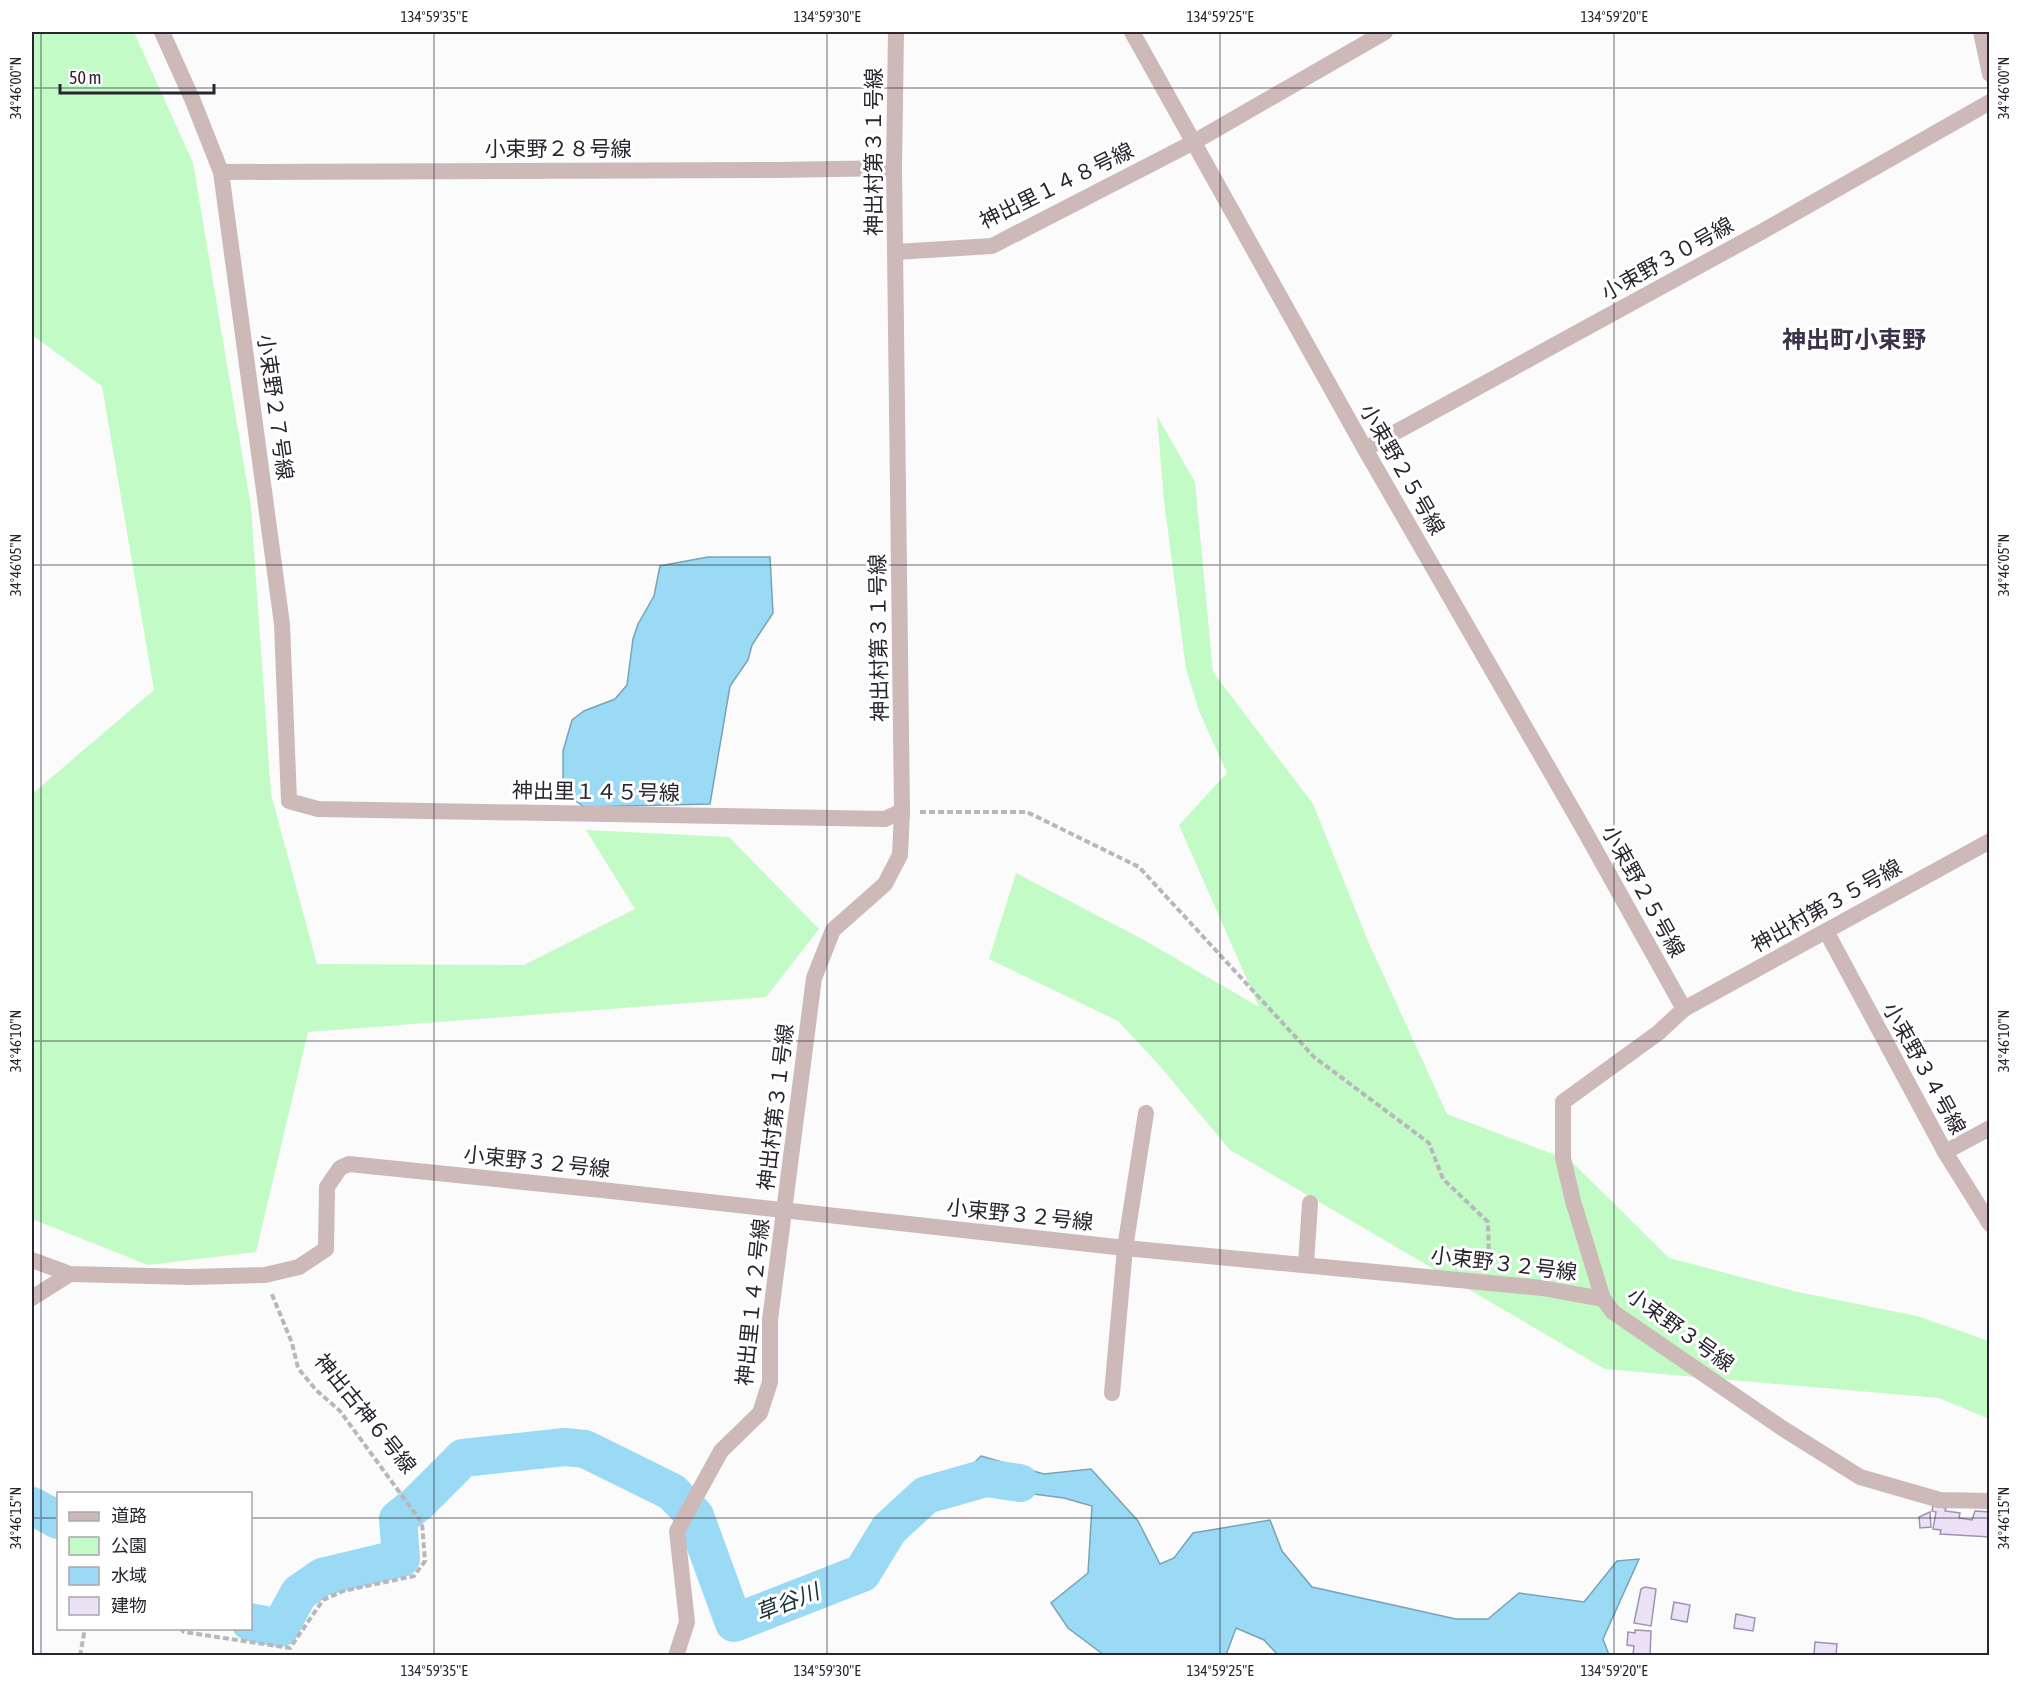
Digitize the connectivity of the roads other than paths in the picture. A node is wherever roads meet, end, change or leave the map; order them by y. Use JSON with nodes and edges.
{"nodes":[{"id":1,"x":162,"y":32,"type":"edge"},
{"id":2,"x":896,"y":32,"type":"edge"},
{"id":3,"x":1132,"y":32,"type":"edge"},
{"id":4,"x":1385,"y":32,"type":"edge"},
{"id":5,"x":1981,"y":32,"type":"edge"},
{"id":6,"x":1989,"y":74,"type":"edge"},
{"id":7,"x":1989,"y":102,"type":"edge"},
{"id":8,"x":1194,"y":142,"type":"junction"},
{"id":9,"x":894,"y":168,"type":"junction"},
{"id":10,"x":221,"y":172,"type":"junction"},
{"id":11,"x":896,"y":252,"type":"junction"},
{"id":12,"x":1365,"y":449,"type":"junction"},
{"id":13,"x":289,"y":801,"type":"joint"},
{"id":14,"x":902,"y":811,"type":"junction"},
{"id":15,"x":1989,"y":841,"type":"edge"},
{"id":16,"x":1826,"y":932,"type":"junction"},
{"id":17,"x":1684,"y":1009,"type":"junction"},
{"id":18,"x":1146,"y":1113,"type":"dead end"},
{"id":19,"x":1989,"y":1128,"type":"edge"},
{"id":20,"x":1945,"y":1152,"type":"junction"},
{"id":21,"x":1310,"y":1203,"type":"dead end"},
{"id":22,"x":785,"y":1211,"type":"junction"},
{"id":23,"x":1989,"y":1224,"type":"edge"},
{"id":24,"x":1125,"y":1248,"type":"junction"},
{"id":25,"x":32,"y":1260,"type":"edge"},
{"id":26,"x":1306,"y":1264,"type":"junction"},
{"id":27,"x":70,"y":1274,"type":"junction"},
{"id":28,"x":32,"y":1298,"type":"edge"},
{"id":29,"x":1603,"y":1299,"type":"junction"},
{"id":30,"x":1112,"y":1393,"type":"dead end"},
{"id":31,"x":1989,"y":1501,"type":"edge"},
{"id":32,"x":676,"y":1656,"type":"edge"}],
"edges":[{"from":1,"to":10,"type":"street","name":"小束野２７号線"},
{"from":2,"to":9,"type":"street","name":"神出村第３１号線"},
{"from":3,"to":8,"type":"street","name":"小束野２５号線"},
{"from":4,"to":8,"type":"street"},
{"from":5,"to":6,"type":"street"},
{"from":7,"to":12,"type":"street","name":"小束野３０号線"},
{"from":8,"to":11,"type":"street","name":"神出里１４８号線"},
{"from":8,"to":12,"type":"street","name":"小束野２５号線"},
{"from":9,"to":10,"type":"street","name":"小束野２８号線"},
{"from":9,"to":11,"type":"street","name":"神出村第３１号線"},
{"from":10,"to":13,"type":"street","name":"小束野２７号線"},
{"from":11,"to":14,"type":"street","name":"神出村第３１号線"},
{"from":12,"to":17,"type":"street","name":"小束野２５号線"},
{"from":13,"to":14,"type":"street","name":"神出里１４５号線"},
{"from":14,"to":22,"type":"street","name":"神出村第３１号線"},
{"from":15,"to":16,"type":"street","name":"神出村第３５号線"},
{"from":16,"to":17,"type":"street","name":"神出村第３５号線"},
{"from":16,"to":20,"type":"street","name":"小束野３４号線"},
{"from":17,"to":29,"type":"street","name":"小束野３号線"},
{"from":18,"to":24,"type":"street"},
{"from":19,"to":20,"type":"street"},
{"from":20,"to":23,"type":"street","name":"小束野３４号線"},
{"from":21,"to":26,"type":"street"},
{"from":22,"to":24,"type":"street","name":"小束野３２号線"},
{"from":22,"to":27,"type":"street","name":"小束野３２号線"},
{"from":22,"to":32,"type":"street","name":"神出里１４２号線"},
{"from":24,"to":26,"type":"street","name":"小束野３２号線"},
{"from":24,"to":30,"type":"street"},
{"from":25,"to":27,"type":"street"},
{"from":26,"to":29,"type":"street","name":"小束野３２号線"},
{"from":27,"to":28,"type":"street"},
{"from":29,"to":31,"type":"street","name":"小束野３号線"}]}
